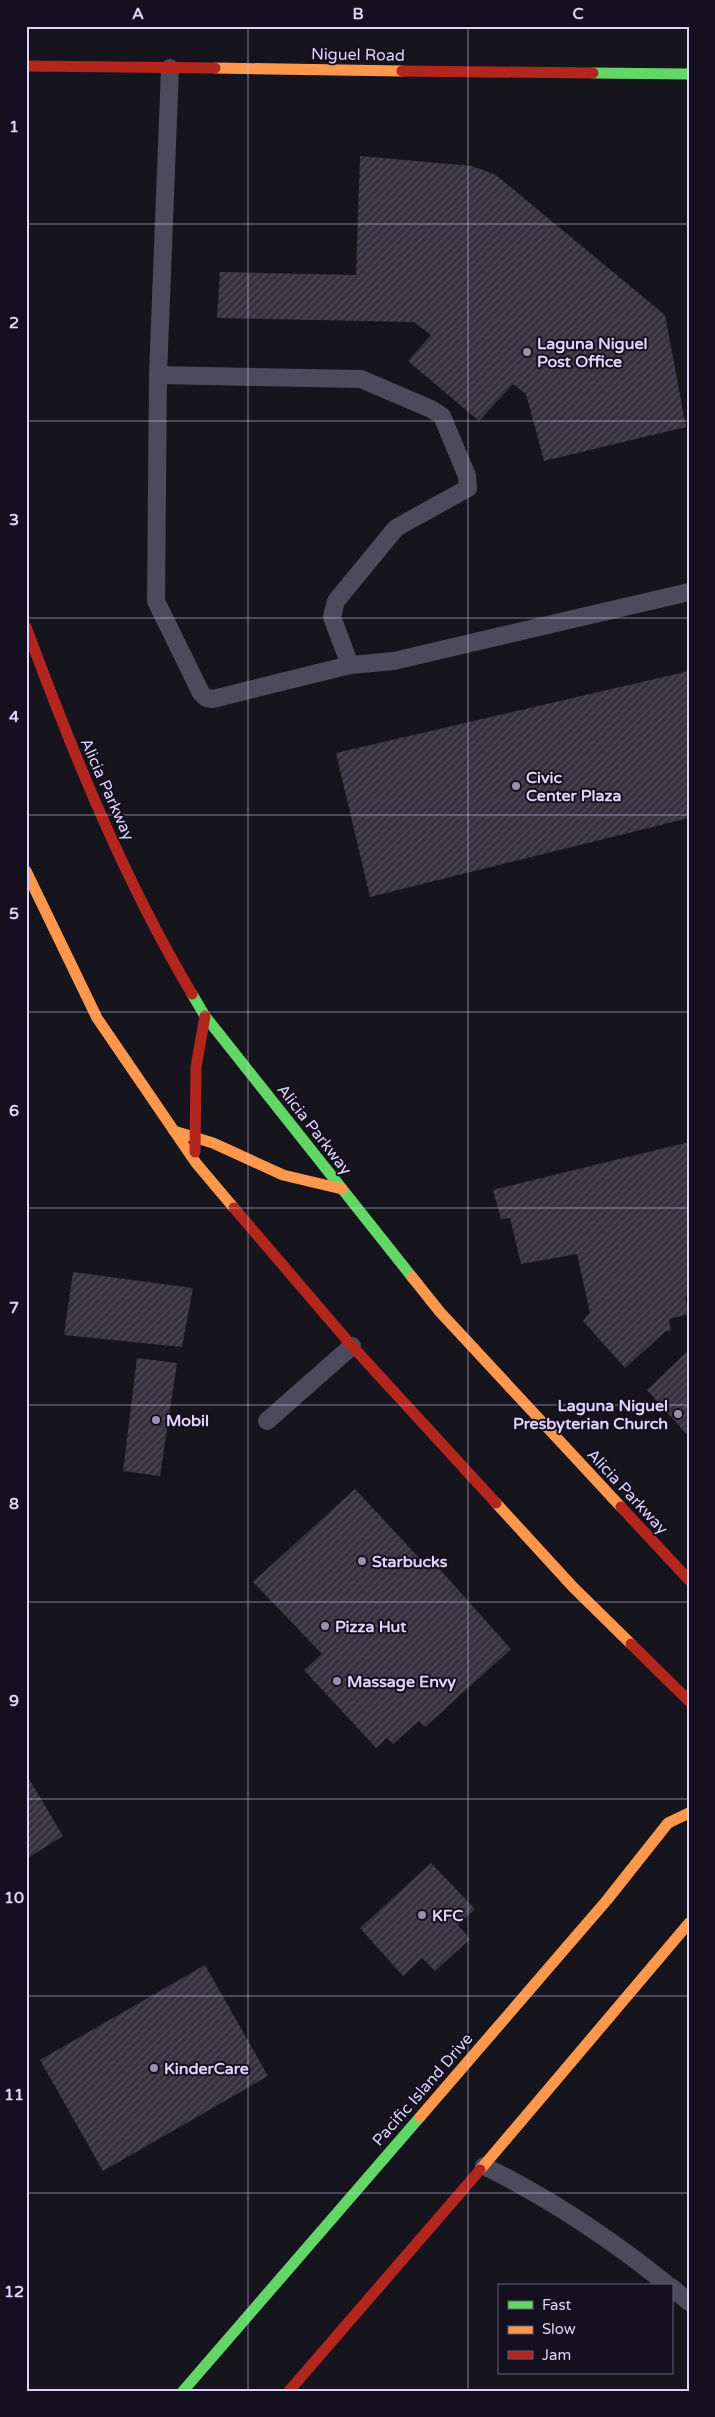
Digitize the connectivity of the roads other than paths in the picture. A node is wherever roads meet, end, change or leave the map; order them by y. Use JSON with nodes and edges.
{"nodes":[{"id":1,"x":26,"y":66,"type":"edge"},
{"id":2,"x":170,"y":68,"type":"junction"},
{"id":3,"x":689,"y":74,"type":"edge"},
{"id":4,"x":158,"y":375,"type":"junction"},
{"id":5,"x":689,"y":592,"type":"edge"},
{"id":6,"x":26,"y":627,"type":"edge"},
{"id":7,"x":350,"y":665,"type":"junction"},
{"id":8,"x":26,"y":871,"type":"edge"},
{"id":9,"x":205,"y":1016,"type":"junction"},
{"id":10,"x":174,"y":1131,"type":"junction"},
{"id":11,"x":195,"y":1135,"type":"junction"},
{"id":12,"x":196,"y":1163,"type":"junction"},
{"id":13,"x":342,"y":1190,"type":"junction"},
{"id":14,"x":352,"y":1346,"type":"junction"},
{"id":15,"x":267,"y":1421,"type":"dead end"},
{"id":16,"x":689,"y":1580,"type":"edge"},
{"id":17,"x":689,"y":1701,"type":"edge"},
{"id":18,"x":689,"y":1812,"type":"edge"},
{"id":19,"x":689,"y":1923,"type":"edge"},
{"id":20,"x":484,"y":2166,"type":"junction"},
{"id":21,"x":666,"y":2284,"type":"edge"},
{"id":22,"x":672,"y":2289,"type":"edge"},
{"id":23,"x":689,"y":2302,"type":"edge"},
{"id":24,"x":182,"y":2391,"type":"edge"},
{"id":25,"x":289,"y":2391,"type":"edge"}],
"edges":[{"from":1,"to":2,"type":"main road","name":"Niguel Road"},
{"from":2,"to":3,"type":"main road","name":"Niguel Road"},
{"from":2,"to":4,"type":"lane"},
{"from":4,"to":7,"type":"lane"},
{"from":4,"to":7,"type":"lane"},
{"from":5,"to":7,"type":"lane"},
{"from":6,"to":9,"type":"main road","name":"Alicia Parkway"},
{"from":8,"to":10,"type":"main road"},
{"from":9,"to":11,"type":"main road"},
{"from":9,"to":13,"type":"main road","name":"Alicia Parkway"},
{"from":10,"to":11,"type":"main road"},
{"from":10,"to":12,"type":"main road"},
{"from":11,"to":12,"type":"main road"},
{"from":11,"to":13,"type":"main road"},
{"from":12,"to":14,"type":"main road"},
{"from":13,"to":16,"type":"main road","name":"Alicia Parkway"},
{"from":14,"to":15,"type":"lane"},
{"from":14,"to":17,"type":"main road"},
{"from":18,"to":24,"type":"main road","name":"Pacific Island Drive"},
{"from":19,"to":20,"type":"main road"},
{"from":20,"to":21,"type":"lane"},
{"from":20,"to":25,"type":"main road"},
{"from":22,"to":23,"type":"lane"}]}
